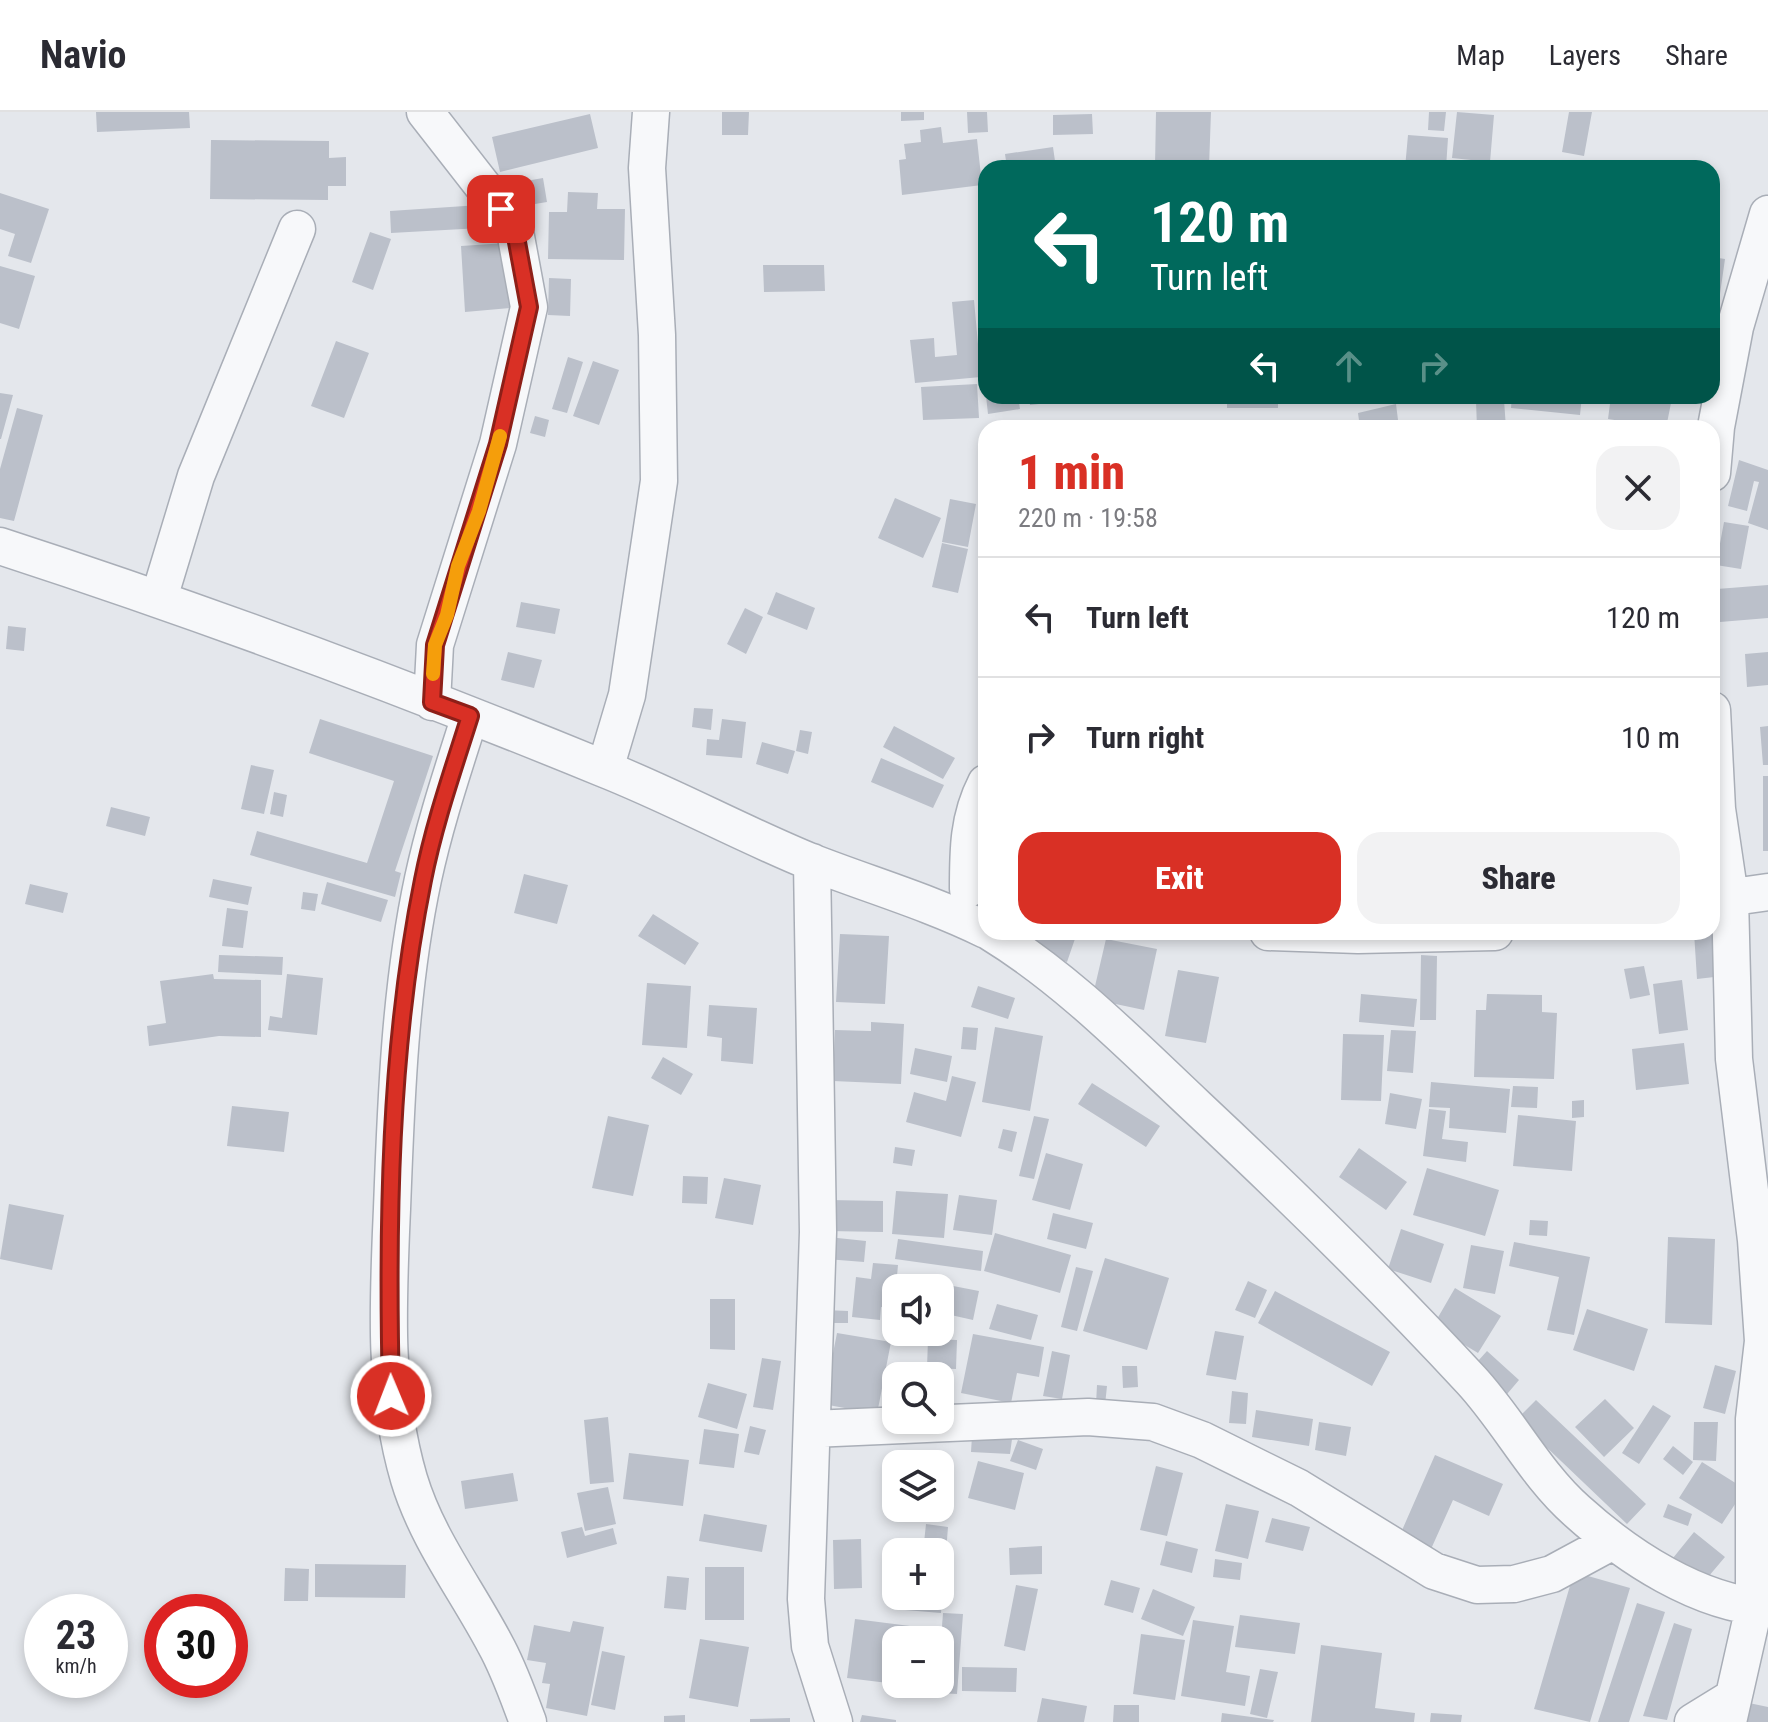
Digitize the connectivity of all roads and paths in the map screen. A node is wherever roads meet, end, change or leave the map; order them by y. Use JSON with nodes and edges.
{"nodes":[{"id":1,"x":425,"y":112,"type":"edge"},
{"id":2,"x":651,"y":112,"type":"edge"},
{"id":3,"x":1768,"y":214,"type":"edge"},
{"id":4,"x":297,"y":229,"type":"dead end"},
{"id":5,"x":1717,"y":420,"type":"edge"},
{"id":6,"x":0,"y":546,"type":"edge"},
{"id":7,"x":159,"y":598,"type":"junction"},
{"id":8,"x":432,"y":702,"type":"junction"},
{"id":9,"x":470,"y":716,"type":"junction"},
{"id":10,"x":605,"y":769,"type":"junction"},
{"id":11,"x":978,"y":798,"type":"edge"},
{"id":12,"x":812,"y":862,"type":"junction"},
{"id":13,"x":1720,"y":876,"type":"edge"},
{"id":14,"x":887,"y":887,"type":"junction"},
{"id":15,"x":977,"y":890,"type":"edge"},
{"id":16,"x":1768,"y":892,"type":"edge"},
{"id":17,"x":1721,"y":898,"type":"edge"},
{"id":18,"x":978,"y":927,"type":"edge"},
{"id":19,"x":1000,"y":940,"type":"edge"},
{"id":20,"x":812,"y":1429,"type":"junction"},
{"id":21,"x":1613,"y":1541,"type":"junction"},
{"id":22,"x":1761,"y":1607,"type":"edge"},
{"id":23,"x":1730,"y":1710,"type":"edge"},
{"id":24,"x":528,"y":1722,"type":"edge"},
{"id":25,"x":834,"y":1722,"type":"edge"},
{"id":26,"x":1693,"y":1722,"type":"edge"}],
"edges":[{"from":1,"to":8,"type":"street"},
{"from":2,"to":10,"type":"street"},
{"from":3,"to":5,"type":"street"},
{"from":4,"to":7,"type":"street"},
{"from":6,"to":7,"type":"street"},
{"from":7,"to":8,"type":"street"},
{"from":8,"to":9,"type":"street"},
{"from":9,"to":10,"type":"street"},
{"from":9,"to":24,"type":"street"},
{"from":10,"to":12,"type":"street"},
{"from":11,"to":15,"type":"street"},
{"from":12,"to":14,"type":"street"},
{"from":12,"to":20,"type":"street"},
{"from":13,"to":17,"type":"street"},
{"from":14,"to":15,"type":"street"},
{"from":14,"to":18,"type":"street"},
{"from":16,"to":17,"type":"street"},
{"from":17,"to":22,"type":"street"},
{"from":19,"to":21,"type":"street"},
{"from":20,"to":21,"type":"street"},
{"from":20,"to":25,"type":"street"},
{"from":21,"to":22,"type":"street"},
{"from":22,"to":23,"type":"street"},
{"from":23,"to":26,"type":"street"}]}
